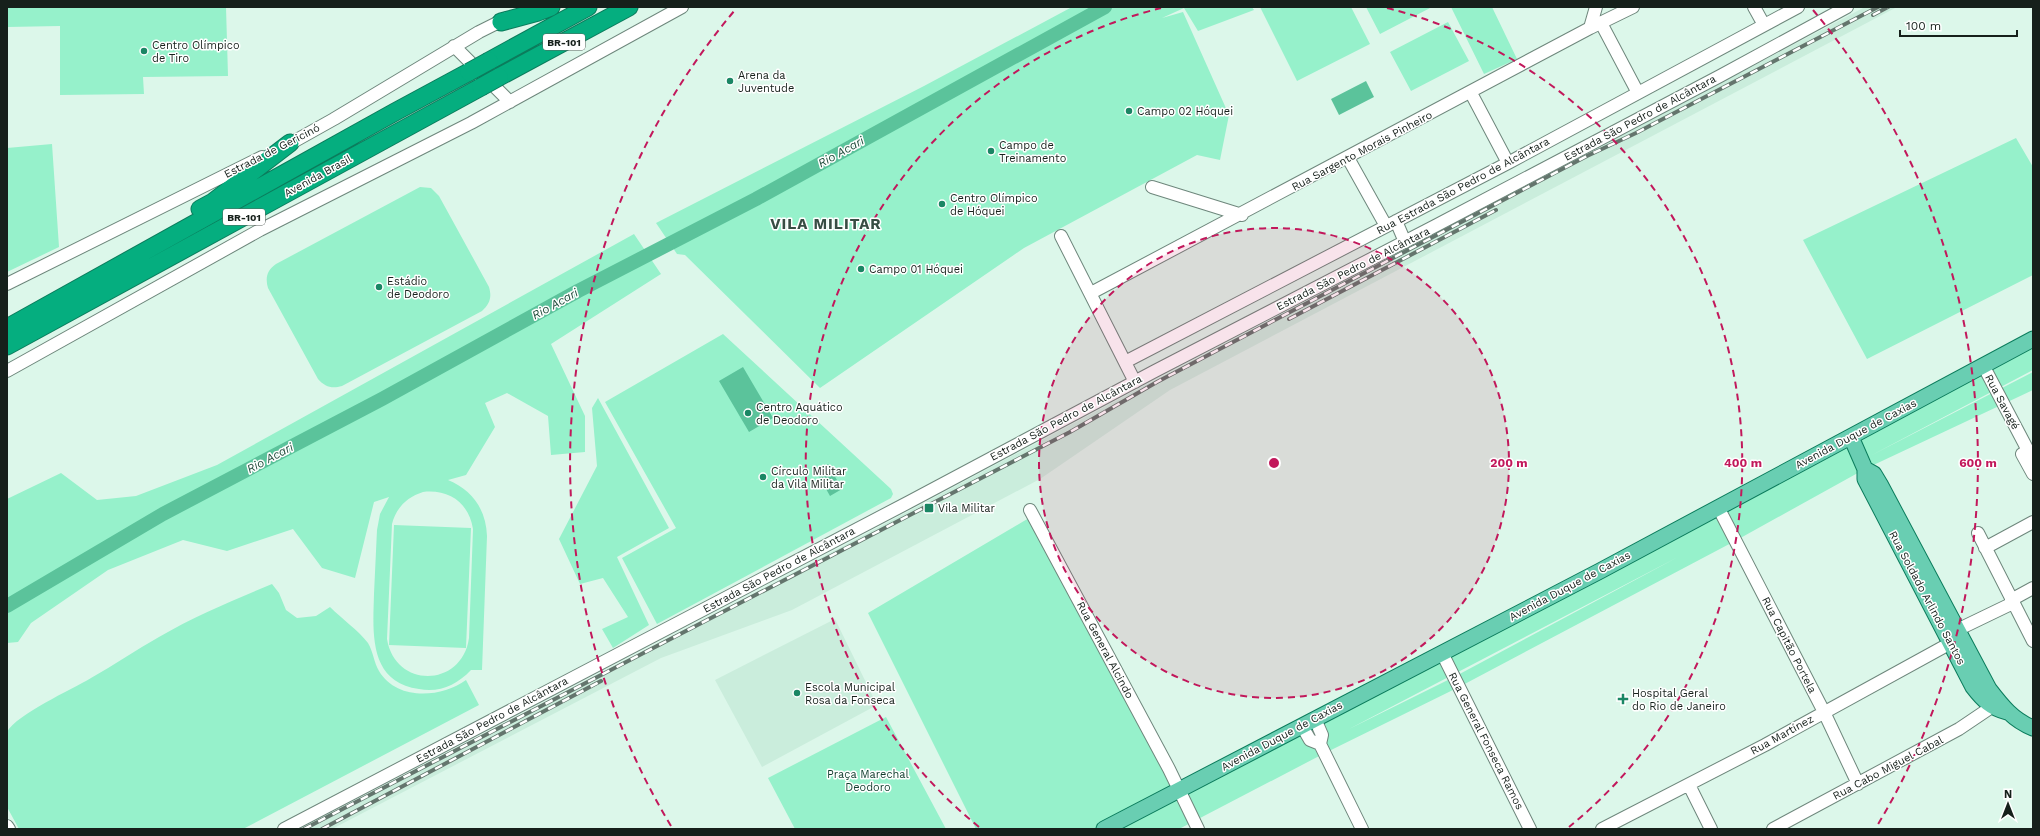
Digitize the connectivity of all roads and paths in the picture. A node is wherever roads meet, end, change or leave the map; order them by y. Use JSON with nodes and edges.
{"nodes":[{"id":1,"x":530,"y":7,"type":"edge"},
{"id":2,"x":550,"y":7,"type":"edge"},
{"id":3,"x":588,"y":7,"type":"edge"},
{"id":4,"x":629,"y":7,"type":"edge"},
{"id":5,"x":682,"y":7,"type":"edge"},
{"id":6,"x":1596,"y":7,"type":"edge"},
{"id":7,"x":1633,"y":7,"type":"edge"},
{"id":8,"x":1754,"y":7,"type":"edge"},
{"id":9,"x":1798,"y":7,"type":"edge"},
{"id":10,"x":1843,"y":8,"type":"edge"},
{"id":11,"x":501,"y":22,"type":"junction"},
{"id":12,"x":1602,"y":23,"type":"junction"},
{"id":13,"x":1764,"y":25,"type":"junction"},
{"id":14,"x":1590,"y":28,"type":"junction"},
{"id":15,"x":454,"y":46,"type":"junction"},
{"id":16,"x":1471,"y":93,"type":"junction"},
{"id":17,"x":1638,"y":93,"type":"junction"},
{"id":18,"x":510,"y":102,"type":"junction"},
{"id":19,"x":290,"y":144,"type":"junction"},
{"id":20,"x":1348,"y":158,"type":"junction"},
{"id":21,"x":1508,"y":163,"type":"junction"},
{"id":22,"x":1152,"y":187,"type":"dead end"},
{"id":23,"x":1242,"y":214,"type":"junction"},
{"id":24,"x":1391,"y":224,"type":"junction"},
{"id":25,"x":1061,"y":236,"type":"dead end"},
{"id":26,"x":1405,"y":242,"type":"junction"},
{"id":27,"x":7,"y":284,"type":"edge"},
{"id":28,"x":1091,"y":294,"type":"junction"},
{"id":29,"x":58,"y":299,"type":"junction"},
{"id":30,"x":7,"y":328,"type":"edge"},
{"id":31,"x":2033,"y":339,"type":"edge"},
{"id":32,"x":7,"y":346,"type":"edge"},
{"id":33,"x":1125,"y":362,"type":"junction"},
{"id":34,"x":1983,"y":366,"type":"junction"},
{"id":35,"x":7,"y":371,"type":"edge"},
{"id":36,"x":1135,"y":382,"type":"junction"},
{"id":37,"x":1850,"y":437,"type":"junction"},
{"id":38,"x":2031,"y":460,"type":"edge"},
{"id":39,"x":2033,"y":474,"type":"edge"},
{"id":40,"x":1718,"y":507,"type":"junction"},
{"id":41,"x":1030,"y":510,"type":"dead end"},
{"id":42,"x":2033,"y":522,"type":"edge"},
{"id":43,"x":1978,"y":533,"type":"dead end"},
{"id":44,"x":1985,"y":548,"type":"junction"},
{"id":45,"x":2033,"y":588,"type":"edge"},
{"id":46,"x":2012,"y":602,"type":"junction"},
{"id":47,"x":1956,"y":637,"type":"junction"},
{"id":48,"x":2033,"y":641,"type":"edge"},
{"id":49,"x":1442,"y":653,"type":"junction"},
{"id":50,"x":2003,"y":710,"type":"junction"},
{"id":51,"x":1824,"y":712,"type":"junction"},
{"id":52,"x":1309,"y":723,"type":"junction"},
{"id":53,"x":2033,"y":728,"type":"edge"},
{"id":54,"x":1858,"y":784,"type":"junction"},
{"id":55,"x":1689,"y":785,"type":"junction"},
{"id":56,"x":1179,"y":789,"type":"junction"},
{"id":57,"x":7,"y":826,"type":"edge"},
{"id":58,"x":9,"y":829,"type":"edge"},
{"id":59,"x":284,"y":829,"type":"edge"},
{"id":60,"x":1104,"y":829,"type":"edge"},
{"id":61,"x":1198,"y":829,"type":"edge"},
{"id":62,"x":1362,"y":829,"type":"edge"},
{"id":63,"x":1530,"y":829,"type":"edge"},
{"id":64,"x":1602,"y":829,"type":"edge"},
{"id":65,"x":1711,"y":829,"type":"edge"},
{"id":66,"x":1773,"y":829,"type":"edge"}],
"edges":[{"from":1,"to":11,"type":"street","name":"Estrada de Gericinó"},
{"from":2,"to":11,"type":"highway"},
{"from":3,"to":29,"type":"highway","name":"Avenida Brasil","number":"BR-101","bridge":true},
{"from":4,"to":32,"type":"highway","name":"Avenida Brasil","number":"BR-101","bridge":true},
{"from":5,"to":18,"type":"street"},
{"from":6,"to":14,"type":"street"},
{"from":7,"to":12,"type":"street","name":"Rua Sargento Morais Pinheiro"},
{"from":8,"to":13,"type":"street"},
{"from":9,"to":13,"type":"street","name":"Rua Estrada São Pedro de Alcântara"},
{"from":10,"to":26,"type":"street","name":"Estrada São Pedro de Alcântara"},
{"from":11,"to":15,"type":"street","name":"Estrada de Gericinó"},
{"from":12,"to":14,"type":"street","name":"Rua Sargento Morais Pinheiro"},
{"from":12,"to":17,"type":"street"},
{"from":13,"to":17,"type":"street","name":"Rua Estrada São Pedro de Alcântara"},
{"from":14,"to":16,"type":"street","name":"Rua Sargento Morais Pinheiro"},
{"from":15,"to":18,"type":"street"},
{"from":15,"to":19,"type":"street","name":"Estrada de Gericinó"},
{"from":16,"to":20,"type":"street","name":"Rua Sargento Morais Pinheiro"},
{"from":16,"to":21,"type":"street"},
{"from":17,"to":21,"type":"street","name":"Rua Estrada São Pedro de Alcântara"},
{"from":18,"to":35,"type":"street"},
{"from":19,"to":27,"type":"street","name":"Estrada de Gericinó"},
{"from":19,"to":29,"type":"highway"},
{"from":20,"to":23,"type":"street","name":"Rua Sargento Morais Pinheiro"},
{"from":20,"to":24,"type":"street"},
{"from":21,"to":24,"type":"street","name":"Rua Estrada São Pedro de Alcântara"},
{"from":22,"to":23,"type":"street"},
{"from":23,"to":28,"type":"street","name":"Rua Sargento Morais Pinheiro"},
{"from":24,"to":26,"type":"street"},
{"from":24,"to":33,"type":"street","name":"Rua Estrada São Pedro de Alcântara"},
{"from":25,"to":28,"type":"street"},
{"from":26,"to":36,"type":"street","name":"Estrada São Pedro de Alcântara"},
{"from":28,"to":33,"type":"street"},
{"from":29,"to":30,"type":"highway","name":"Avenida Brasil","number":"BR-101"},
{"from":31,"to":34,"type":"main road","name":"Avenida Duque de Caxias"},
{"from":33,"to":36,"type":"street"},
{"from":34,"to":37,"type":"main road","name":"Avenida Duque de Caxias"},
{"from":34,"to":38,"type":"street","name":"Rua Savagé"},
{"from":36,"to":59,"type":"street","name":"Estrada São Pedro de Alcântara"},
{"from":37,"to":40,"type":"main road","name":"Avenida Duque de Caxias"},
{"from":37,"to":47,"type":"main road","name":"Rua Soldado Arlindo Santos"},
{"from":38,"to":39,"type":"street","name":"Rua Savagé"},
{"from":40,"to":49,"type":"main road","name":"Avenida Duque de Caxias"},
{"from":40,"to":51,"type":"street","name":"Rua Capitão Portela"},
{"from":41,"to":56,"type":"street","name":"Rua General Alcindo"},
{"from":42,"to":44,"type":"street"},
{"from":43,"to":44,"type":"street"},
{"from":44,"to":46,"type":"street"},
{"from":45,"to":46,"type":"street","name":"Rua Martínez"},
{"from":46,"to":47,"type":"street","name":"Rua Martínez"},
{"from":46,"to":48,"type":"street"},
{"from":47,"to":50,"type":"main road","name":"Rua Soldado Arlindo Santos"},
{"from":47,"to":51,"type":"street","name":"Rua Martínez"},
{"from":49,"to":52,"type":"main road","name":"Avenida Duque de Caxias"},
{"from":49,"to":63,"type":"street","name":"Rua General Fonseca Ramos"},
{"from":50,"to":53,"type":"main road"},
{"from":50,"to":54,"type":"street","name":"Rua Cabo Miguel Cabal"},
{"from":51,"to":54,"type":"street","name":"Rua Capitão Portela"},
{"from":51,"to":55,"type":"street","name":"Rua Martínez"},
{"from":52,"to":56,"type":"main road","name":"Avenida Duque de Caxias"},
{"from":52,"to":62,"type":"street"},
{"from":54,"to":66,"type":"street","name":"Rua Cabo Miguel Cabal"},
{"from":55,"to":64,"type":"street","name":"Rua Martínez"},
{"from":55,"to":65,"type":"street"},
{"from":56,"to":60,"type":"main road","name":"Avenida Duque de Caxias"},
{"from":56,"to":61,"type":"street","name":"Rua General Alcindo"},
{"from":57,"to":58,"type":"street"}]}
